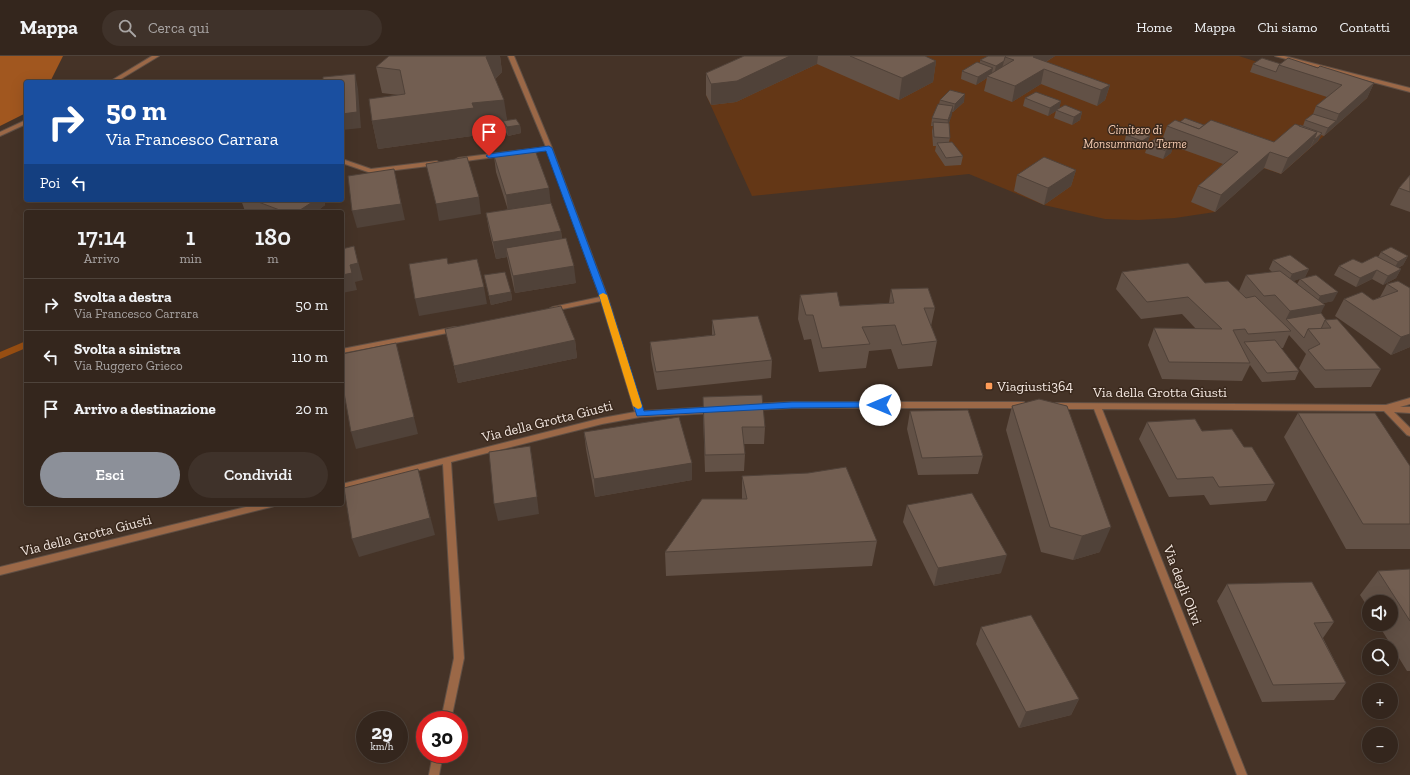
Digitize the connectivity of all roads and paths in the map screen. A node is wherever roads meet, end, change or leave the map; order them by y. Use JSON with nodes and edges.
{"nodes":[{"id":1,"x":156,"y":56,"type":"edge"},
{"id":2,"x":511,"y":56,"type":"edge"},
{"id":3,"x":1278,"y":56,"type":"edge"},
{"id":4,"x":117,"y":80,"type":"edge"},
{"id":5,"x":1410,"y":90,"type":"edge"},
{"id":6,"x":24,"y":123,"type":"edge"},
{"id":7,"x":0,"y":134,"type":"edge"},
{"id":8,"x":549,"y":148,"type":"junction"},
{"id":9,"x":448,"y":161,"type":"edge"},
{"id":10,"x":344,"y":162,"type":"edge"},
{"id":11,"x":440,"y":162,"type":"edge"},
{"id":12,"x":604,"y":298,"type":"junction"},
{"id":13,"x":542,"y":311,"type":"edge"},
{"id":14,"x":465,"y":326,"type":"edge"},
{"id":15,"x":344,"y":351,"type":"edge"},
{"id":16,"x":1410,"y":401,"type":"edge"},
{"id":17,"x":1035,"y":405,"type":"edge"},
{"id":18,"x":1051,"y":406,"type":"edge"},
{"id":19,"x":1097,"y":406,"type":"junction"},
{"id":20,"x":746,"y":408,"type":"edge"},
{"id":21,"x":1386,"y":408,"type":"junction"},
{"id":22,"x":724,"y":409,"type":"edge"},
{"id":23,"x":1410,"y":410,"type":"edge"},
{"id":24,"x":640,"y":414,"type":"junction"},
{"id":25,"x":1410,"y":433,"type":"edge"},
{"id":26,"x":447,"y":461,"type":"junction"},
{"id":27,"x":344,"y":487,"type":"edge"},
{"id":28,"x":263,"y":506,"type":"edge"},
{"id":29,"x":0,"y":571,"type":"edge"},
{"id":30,"x":448,"y":711,"type":"edge"},
{"id":31,"x":436,"y":763,"type":"edge"},
{"id":32,"x":434,"y":775,"type":"edge"},
{"id":33,"x":1242,"y":775,"type":"edge"}],
"edges":[{"from":1,"to":4,"type":"street"},
{"from":2,"to":8,"type":"street"},
{"from":3,"to":5,"type":"street"},
{"from":6,"to":7,"type":"street"},
{"from":8,"to":9,"type":"street"},
{"from":8,"to":12,"type":"street"},
{"from":10,"to":11,"type":"street"},
{"from":12,"to":13,"type":"street"},
{"from":12,"to":24,"type":"street"},
{"from":14,"to":15,"type":"street"},
{"from":16,"to":21,"type":"street","name":"Via della Grotta Giusti"},
{"from":17,"to":20,"type":"street"},
{"from":18,"to":19,"type":"street","name":"Via della Grotta Giusti"},
{"from":19,"to":21,"type":"street","name":"Via della Grotta Giusti"},
{"from":19,"to":33,"type":"street","name":"Via degli Olivi"},
{"from":21,"to":23,"type":"street"},
{"from":21,"to":25,"type":"street"},
{"from":22,"to":24,"type":"street","name":"Via della Grotta Giusti"},
{"from":24,"to":26,"type":"street","name":"Via della Grotta Giusti"},
{"from":26,"to":27,"type":"street","name":"Via della Grotta Giusti"},
{"from":26,"to":30,"type":"street"},
{"from":28,"to":29,"type":"street","name":"Via della Grotta Giusti"},
{"from":31,"to":32,"type":"street"}]}
